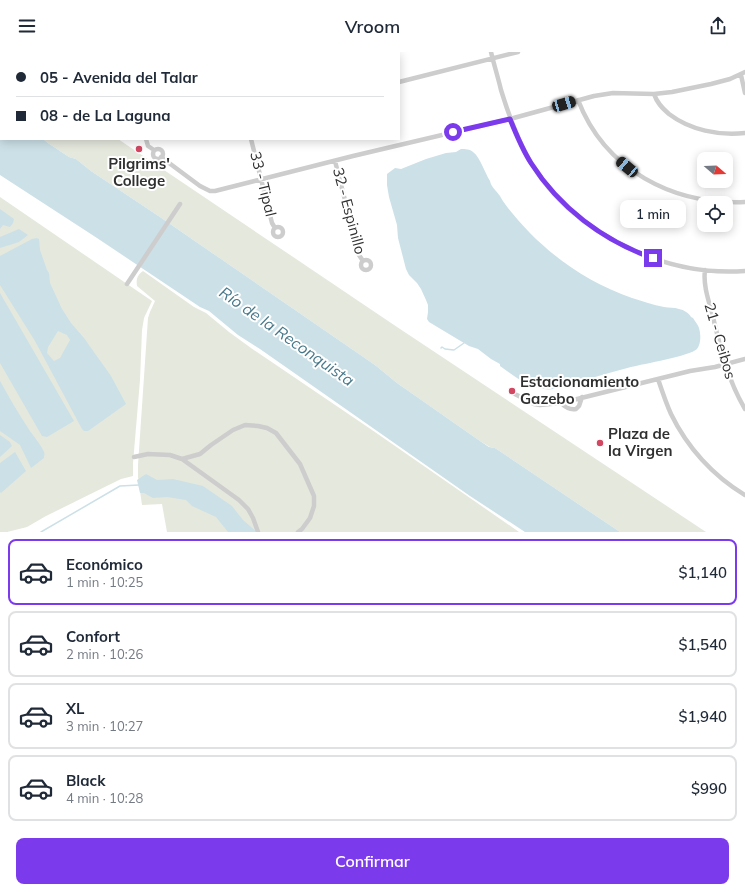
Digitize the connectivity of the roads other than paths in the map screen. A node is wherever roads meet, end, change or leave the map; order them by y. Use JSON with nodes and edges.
{"nodes":[{"id":1,"x":491,"y":52,"type":"edge"},
{"id":2,"x":518,"y":52,"type":"edge"},
{"id":3,"x":492,"y":59,"type":"junction"},
{"id":4,"x":743,"y":74,"type":"edge"},
{"id":5,"x":400,"y":82,"type":"edge"},
{"id":6,"x":745,"y":93,"type":"edge"},
{"id":7,"x":654,"y":94,"type":"junction"},
{"id":8,"x":578,"y":100,"type":"junction"},
{"id":9,"x":510,"y":119,"type":"junction"},
{"id":10,"x":745,"y":133,"type":"edge"},
{"id":11,"x":146,"y":140,"type":"edge"},
{"id":12,"x":251,"y":140,"type":"edge"},
{"id":13,"x":154,"y":150,"type":"junction"},
{"id":14,"x":161,"y":157,"type":"junction"},
{"id":15,"x":335,"y":161,"type":"junction"},
{"id":16,"x":262,"y":180,"type":"junction"},
{"id":17,"x":745,"y":202,"type":"edge"},
{"id":18,"x":180,"y":204,"type":"dead end"},
{"id":19,"x":275,"y":228,"type":"dead end"},
{"id":20,"x":363,"y":261,"type":"dead end"},
{"id":21,"x":705,"y":270,"type":"junction"},
{"id":22,"x":745,"y":271,"type":"edge"},
{"id":23,"x":127,"y":284,"type":"dead end"},
{"id":24,"x":745,"y":359,"type":"edge"},
{"id":25,"x":725,"y":364,"type":"junction"},
{"id":26,"x":658,"y":379,"type":"junction"},
{"id":27,"x":513,"y":393,"type":"dead end"},
{"id":28,"x":582,"y":397,"type":"junction"},
{"id":29,"x":561,"y":403,"type":"junction"},
{"id":30,"x":745,"y":409,"type":"edge"},
{"id":31,"x":134,"y":457,"type":"dead end"},
{"id":32,"x":182,"y":459,"type":"junction"},
{"id":33,"x":745,"y":495,"type":"edge"},
{"id":34,"x":258,"y":532,"type":"edge"},
{"id":35,"x":298,"y":532,"type":"edge"}],
"edges":[{"from":1,"to":3,"type":"street"},
{"from":2,"to":3,"type":"street"},
{"from":3,"to":5,"type":"street"},
{"from":3,"to":9,"type":"street"},
{"from":4,"to":6,"type":"street"},
{"from":4,"to":7,"type":"street"},
{"from":7,"to":8,"type":"street"},
{"from":7,"to":10,"type":"street"},
{"from":8,"to":9,"type":"street"},
{"from":8,"to":17,"type":"street"},
{"from":9,"to":15,"type":"street"},
{"from":9,"to":21,"type":"street"},
{"from":11,"to":13,"type":"street"},
{"from":12,"to":16,"type":"street","name":"33 - Tipal"},
{"from":13,"to":14,"type":"street"},
{"from":13,"to":14,"type":"street"},
{"from":14,"to":16,"type":"street"},
{"from":15,"to":16,"type":"street"},
{"from":15,"to":20,"type":"street","name":"32 - Espinillo"},
{"from":16,"to":19,"type":"street","name":"33 - Tipal"},
{"from":18,"to":23,"type":"street"},
{"from":21,"to":22,"type":"street"},
{"from":21,"to":25,"type":"street","name":"21 - Ceibos"},
{"from":24,"to":25,"type":"street"},
{"from":25,"to":26,"type":"street"},
{"from":25,"to":30,"type":"street","name":"21 - Ceibos"},
{"from":26,"to":28,"type":"street"},
{"from":26,"to":33,"type":"street"},
{"from":27,"to":29,"type":"street"},
{"from":28,"to":29,"type":"street"},
{"from":28,"to":29,"type":"street"},
{"from":31,"to":32,"type":"street"},
{"from":32,"to":34,"type":"street"},
{"from":32,"to":35,"type":"street"}]}
